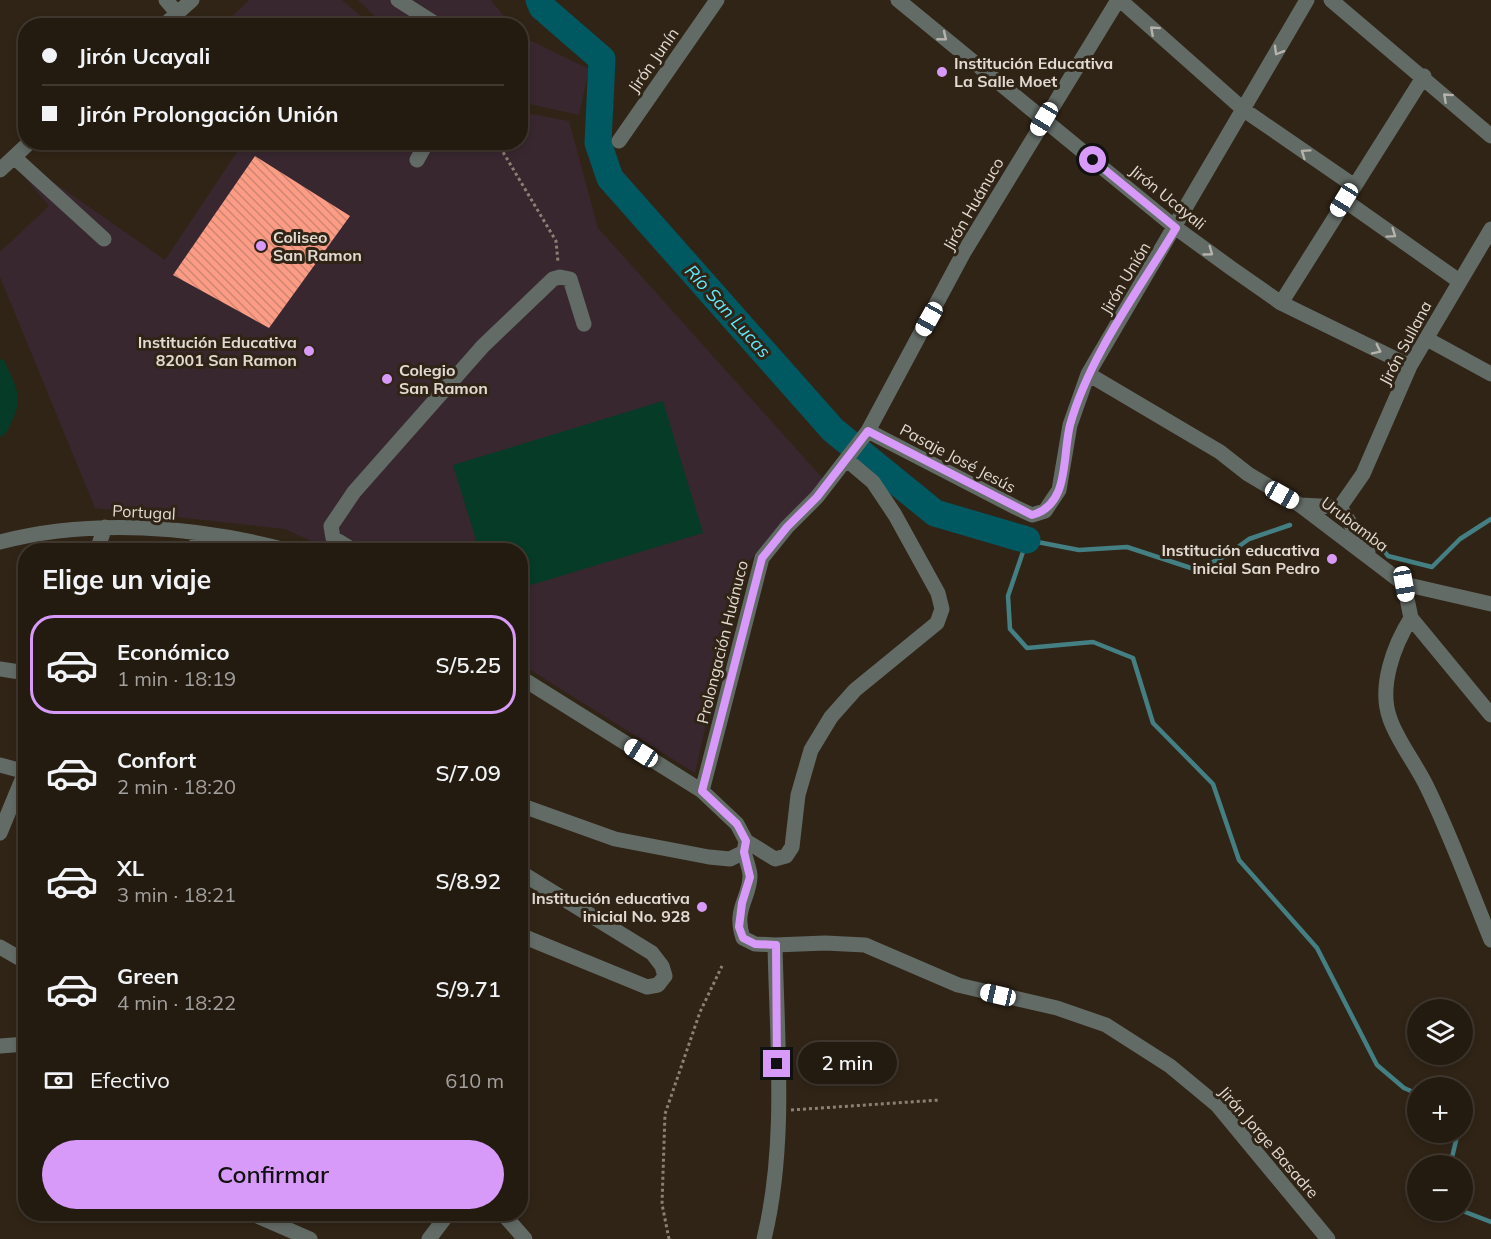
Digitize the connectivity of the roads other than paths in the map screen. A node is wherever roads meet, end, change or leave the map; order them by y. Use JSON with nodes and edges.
{"nodes":[{"id":1,"x":166,"y":0,"type":"edge"},
{"id":2,"x":192,"y":0,"type":"edge"},
{"id":3,"x":398,"y":0,"type":"edge"},
{"id":4,"x":717,"y":0,"type":"edge"},
{"id":5,"x":897,"y":0,"type":"edge"},
{"id":6,"x":1119,"y":0,"type":"edge"},
{"id":7,"x":1307,"y":0,"type":"edge"},
{"id":8,"x":1331,"y":0,"type":"edge"},
{"id":9,"x":177,"y":13,"type":"junction"},
{"id":10,"x":172,"y":18,"type":"edge"},
{"id":11,"x":426,"y":18,"type":"edge"},
{"id":12,"x":1424,"y":76,"type":"junction"},
{"id":13,"x":1244,"y":110,"type":"junction"},
{"id":14,"x":1044,"y":119,"type":"junction"},
{"id":15,"x":1491,"y":135,"type":"edge"},
{"id":16,"x":619,"y":141,"type":"dead end"},
{"id":17,"x":21,"y":150,"type":"edge"},
{"id":18,"x":423,"y":150,"type":"edge"},
{"id":19,"x":14,"y":157,"type":"junction"},
{"id":20,"x":417,"y":160,"type":"dead end"},
{"id":21,"x":0,"y":170,"type":"edge"},
{"id":22,"x":1353,"y":185,"type":"junction"},
{"id":23,"x":1344,"y":200,"type":"junction"},
{"id":24,"x":1176,"y":228,"type":"junction"},
{"id":25,"x":1489,"y":238,"type":"edge"},
{"id":26,"x":104,"y":239,"type":"dead end"},
{"id":27,"x":1459,"y":281,"type":"junction"},
{"id":28,"x":1281,"y":303,"type":"junction"},
{"id":29,"x":584,"y":324,"type":"dead end"},
{"id":30,"x":1427,"y":339,"type":"junction"},
{"id":31,"x":1410,"y":366,"type":"junction"},
{"id":32,"x":1088,"y":374,"type":"junction"},
{"id":33,"x":1491,"y":374,"type":"edge"},
{"id":34,"x":865,"y":434,"type":"junction"},
{"id":35,"x":849,"y":457,"type":"junction"},
{"id":36,"x":1300,"y":505,"type":"junction"},
{"id":37,"x":1340,"y":507,"type":"junction"},
{"id":38,"x":1032,"y":515,"type":"joint"},
{"id":39,"x":105,"y":527,"type":"junction"},
{"id":40,"x":200,"y":532,"type":"junction"},
{"id":41,"x":0,"y":542,"type":"edge"},
{"id":42,"x":100,"y":543,"type":"edge"},
{"id":43,"x":196,"y":543,"type":"edge"},
{"id":44,"x":253,"y":543,"type":"edge"},
{"id":45,"x":341,"y":543,"type":"edge"},
{"id":46,"x":1372,"y":558,"type":"junction"},
{"id":47,"x":1404,"y":584,"type":"junction"},
{"id":48,"x":1491,"y":604,"type":"edge"},
{"id":49,"x":1411,"y":618,"type":"junction"},
{"id":50,"x":0,"y":669,"type":"edge"},
{"id":51,"x":18,"y":671,"type":"edge"},
{"id":52,"x":528,"y":682,"type":"edge"},
{"id":53,"x":1491,"y":715,"type":"edge"},
{"id":54,"x":0,"y":765,"type":"edge"},
{"id":55,"x":18,"y":769,"type":"edge"},
{"id":56,"x":18,"y":788,"type":"edge"},
{"id":57,"x":702,"y":791,"type":"junction"},
{"id":58,"x":528,"y":808,"type":"edge"},
{"id":59,"x":0,"y":833,"type":"edge"},
{"id":60,"x":745,"y":847,"type":"junction"},
{"id":61,"x":528,"y":877,"type":"edge"},
{"id":62,"x":528,"y":938,"type":"edge"},
{"id":63,"x":1491,"y":940,"type":"edge"},
{"id":64,"x":776,"y":945,"type":"junction"},
{"id":65,"x":18,"y":1045,"type":"edge"},
{"id":66,"x":0,"y":1046,"type":"edge"},
{"id":67,"x":269,"y":1221,"type":"edge"},
{"id":68,"x":443,"y":1221,"type":"edge"},
{"id":69,"x":509,"y":1221,"type":"edge"},
{"id":70,"x":310,"y":1239,"type":"edge"},
{"id":71,"x":429,"y":1239,"type":"edge"},
{"id":72,"x":525,"y":1239,"type":"edge"},
{"id":73,"x":764,"y":1239,"type":"edge"},
{"id":74,"x":1328,"y":1239,"type":"edge"}],
"edges":[{"from":1,"to":9,"type":"street"},
{"from":2,"to":9,"type":"street"},
{"from":3,"to":11,"type":"street"},
{"from":4,"to":16,"type":"street","name":"Jirón Junín"},
{"from":5,"to":14,"type":"street","name":"Jirón Ucayali","one_way":true},
{"from":13,"to":6,"type":"street","one_way":true},
{"from":6,"to":14,"type":"street","name":"Jirón Huánuco"},
{"from":7,"to":13,"type":"street","name":"Jirón Unión","one_way":true},
{"from":8,"to":12,"type":"street"},
{"from":9,"to":10,"type":"street"},
{"from":15,"to":12,"type":"street","one_way":true},
{"from":12,"to":22,"type":"street"},
{"from":22,"to":13,"type":"street","one_way":true},
{"from":13,"to":24,"type":"street","name":"Jirón Unión"},
{"from":14,"to":24,"type":"street","name":"Jirón Ucayali"},
{"from":14,"to":34,"type":"street","name":"Jirón Huánuco"},
{"from":17,"to":19,"type":"street"},
{"from":18,"to":20,"type":"street"},
{"from":19,"to":21,"type":"street"},
{"from":19,"to":26,"type":"street"},
{"from":22,"to":23,"type":"street"},
{"from":23,"to":27,"type":"street","one_way":true},
{"from":23,"to":28,"type":"street"},
{"from":24,"to":28,"type":"street","name":"Jirón Ucayali","one_way":true},
{"from":24,"to":32,"type":"street","name":"Jirón Unión"},
{"from":25,"to":27,"type":"street","name":"Jirón Sullana"},
{"from":27,"to":30,"type":"street","name":"Jirón Sullana"},
{"from":28,"to":31,"type":"street","name":"Jirón Ucayali","one_way":true},
{"from":29,"to":45,"type":"street"},
{"from":30,"to":31,"type":"street","name":"Jirón Sullana"},
{"from":30,"to":33,"type":"street"},
{"from":31,"to":37,"type":"street","name":"Jirón Sullana"},
{"from":32,"to":36,"type":"street","name":"Urubamba"},
{"from":32,"to":38,"type":"street","name":"Jirón Unión"},
{"from":34,"to":35,"type":"street","name":"Prolongación Huánuco"},
{"from":34,"to":38,"type":"street","name":"Pasaje José Jesús"},
{"from":35,"to":57,"type":"street","name":"Prolongación Huánuco"},
{"from":35,"to":60,"type":"street"},
{"from":36,"to":37,"type":"street"},
{"from":36,"to":46,"type":"street","name":"Urubamba"},
{"from":37,"to":46,"type":"street"},
{"from":39,"to":40,"type":"street","name":"Portugal"},
{"from":39,"to":41,"type":"street","name":"Portugal"},
{"from":39,"to":42,"type":"street"},
{"from":40,"to":43,"type":"street"},
{"from":40,"to":44,"type":"street","name":"Portugal"},
{"from":46,"to":47,"type":"street","name":"Urubamba"},
{"from":47,"to":48,"type":"street"},
{"from":47,"to":49,"type":"street"},
{"from":49,"to":53,"type":"street"},
{"from":49,"to":63,"type":"street"},
{"from":50,"to":51,"type":"street"},
{"from":52,"to":57,"type":"street"},
{"from":54,"to":55,"type":"street"},
{"from":56,"to":59,"type":"street"},
{"from":57,"to":60,"type":"street"},
{"from":58,"to":60,"type":"street"},
{"from":60,"to":64,"type":"street","name":"Jirón Jorge Basadre"},
{"from":61,"to":62,"type":"street"},
{"from":64,"to":73,"type":"street"},
{"from":64,"to":74,"type":"street","name":"Jirón Jorge Basadre"},
{"from":65,"to":66,"type":"street"},
{"from":67,"to":70,"type":"street"},
{"from":68,"to":71,"type":"street"},
{"from":69,"to":72,"type":"street"}]}
